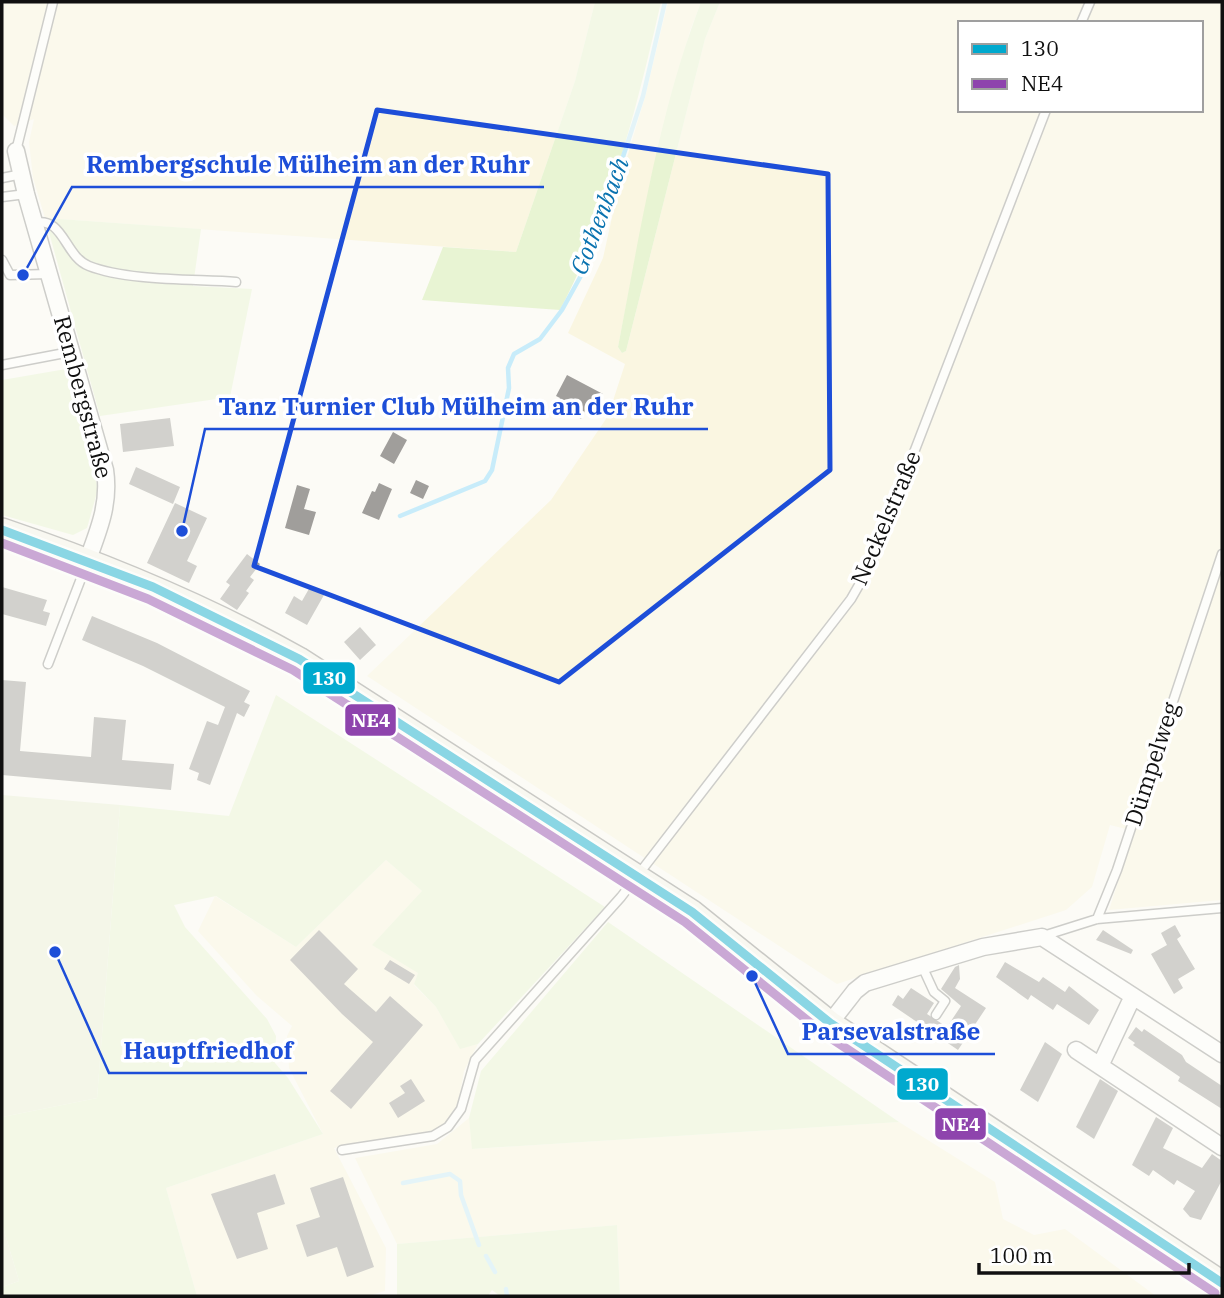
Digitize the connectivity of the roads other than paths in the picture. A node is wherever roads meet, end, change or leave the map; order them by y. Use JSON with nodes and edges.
{"nodes":[{"id":1,"x":52,"y":2,"type":"edge"},
{"id":2,"x":1090,"y":2,"type":"edge"},
{"id":3,"x":1082,"y":21,"type":"edge"},
{"id":4,"x":1045,"y":112,"type":"edge"},
{"id":5,"x":16,"y":151,"type":"joint"},
{"id":6,"x":22,"y":174,"type":"junction"},
{"id":7,"x":2,"y":178,"type":"edge"},
{"id":8,"x":26,"y":194,"type":"junction"},
{"id":9,"x":2,"y":197,"type":"edge"},
{"id":10,"x":34,"y":223,"type":"junction"},
{"id":11,"x":2,"y":260,"type":"edge"},
{"id":12,"x":49,"y":274,"type":"junction"},
{"id":13,"x":236,"y":282,"type":"dead end"},
{"id":14,"x":70,"y":352,"type":"junction"},
{"id":15,"x":2,"y":365,"type":"edge"},
{"id":16,"x":2,"y":530,"type":"edge"},
{"id":17,"x":1222,"y":554,"type":"edge"},
{"id":18,"x":88,"y":559,"type":"junction"},
{"id":19,"x":48,"y":664,"type":"dead end"},
{"id":20,"x":636,"y":876,"type":"junction"},
{"id":21,"x":1222,"y":908,"type":"edge"},
{"id":22,"x":1097,"y":919,"type":"junction"},
{"id":23,"x":1042,"y":937,"type":"junction"},
{"id":24,"x":922,"y":966,"type":"junction"},
{"id":25,"x":1133,"y":996,"type":"junction"},
{"id":26,"x":936,"y":1015,"type":"dead end"},
{"id":27,"x":830,"y":1023,"type":"junction"},
{"id":28,"x":1076,"y":1050,"type":"dead end"},
{"id":29,"x":1222,"y":1054,"type":"edge"},
{"id":30,"x":1100,"y":1066,"type":"junction"},
{"id":31,"x":1222,"y":1147,"type":"edge"},
{"id":32,"x":342,"y":1150,"type":"dead end"},
{"id":33,"x":1222,"y":1283,"type":"edge"}],
"edges":[{"from":1,"to":5,"type":"lane","name":"Rembergstraße"},
{"from":2,"to":3,"type":"lane"},
{"from":4,"to":20,"type":"lane","name":"Neckelstraße"},
{"from":5,"to":6,"type":"street","name":"Rembergstraße"},
{"from":6,"to":7,"type":"lane"},
{"from":6,"to":8,"type":"street","name":"Rembergstraße"},
{"from":8,"to":9,"type":"lane"},
{"from":8,"to":10,"type":"street","name":"Rembergstraße"},
{"from":10,"to":12,"type":"street","name":"Rembergstraße"},
{"from":10,"to":13,"type":"lane"},
{"from":11,"to":12,"type":"lane"},
{"from":12,"to":14,"type":"street","name":"Rembergstraße"},
{"from":14,"to":15,"type":"lane"},
{"from":14,"to":18,"type":"street","name":"Rembergstraße"},
{"from":16,"to":18,"type":"main road"},
{"from":17,"to":22,"type":"lane","name":"Dümpelweg"},
{"from":18,"to":19,"type":"lane"},
{"from":18,"to":20,"type":"main road"},
{"from":20,"to":27,"type":"main road"},
{"from":20,"to":32,"type":"lane","name":"Neckelstraße"},
{"from":21,"to":22,"type":"lane"},
{"from":22,"to":23,"type":"lane"},
{"from":23,"to":24,"type":"street"},
{"from":23,"to":25,"type":"street"},
{"from":24,"to":26,"type":"lane"},
{"from":24,"to":27,"type":"street"},
{"from":25,"to":29,"type":"street"},
{"from":25,"to":30,"type":"street"},
{"from":27,"to":33,"type":"main road"},
{"from":28,"to":30,"type":"street"},
{"from":30,"to":31,"type":"street"}]}
